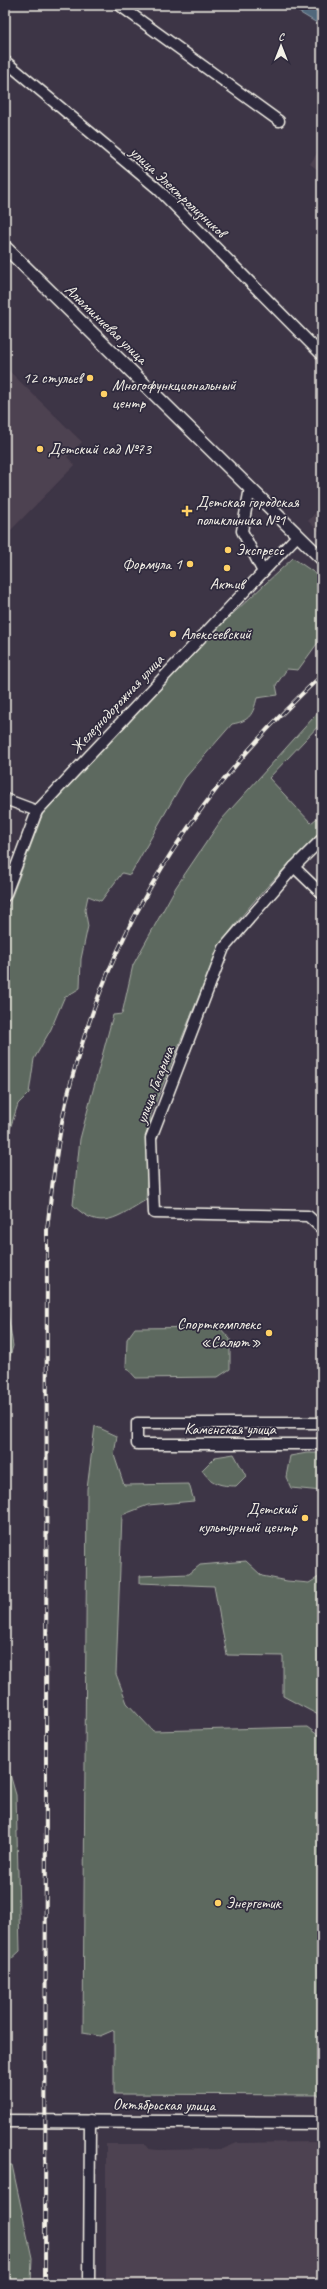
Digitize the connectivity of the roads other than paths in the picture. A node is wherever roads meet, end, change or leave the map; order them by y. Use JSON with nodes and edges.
{"nodes":[{"id":1,"x":119,"y":5,"type":"edge"},
{"id":2,"x":5,"y":62,"type":"edge"},
{"id":3,"x":279,"y":121,"type":"dead end"},
{"id":4,"x":5,"y":247,"type":"edge"},
{"id":5,"x":322,"y":355,"type":"edge"},
{"id":6,"x":250,"y":488,"type":"junction"},
{"id":7,"x":298,"y":535,"type":"junction"},
{"id":8,"x":322,"y":559,"type":"edge"},
{"id":9,"x":263,"y":572,"type":"junction"},
{"id":10,"x":5,"y":799,"type":"edge"},
{"id":11,"x":37,"y":811,"type":"junction"},
{"id":12,"x":322,"y":839,"type":"edge"},
{"id":13,"x":294,"y":866,"type":"junction"},
{"id":14,"x":322,"y":894,"type":"edge"},
{"id":15,"x":5,"y":896,"type":"edge"},
{"id":16,"x":322,"y":1229,"type":"edge"},
{"id":17,"x":322,"y":1423,"type":"edge"},
{"id":18,"x":322,"y":1444,"type":"edge"},
{"id":19,"x":90,"y":2120,"type":"junction"},
{"id":20,"x":5,"y":2122,"type":"edge"},
{"id":21,"x":322,"y":2123,"type":"edge"},
{"id":22,"x":89,"y":2284,"type":"edge"}],
"edges":[{"from":1,"to":3,"type":"street"},
{"from":2,"to":5,"type":"street","name":"улица Электролизников"},
{"from":4,"to":6,"type":"main road","name":"Алюминиевая улица"},
{"from":6,"to":7,"type":"main road","name":"Алюминиевая улица"},
{"from":6,"to":9,"type":"street"},
{"from":7,"to":8,"type":"main road","name":"Алюминиевая улица"},
{"from":7,"to":9,"type":"street","name":"Железнодорожная улица"},
{"from":9,"to":11,"type":"street","name":"Железнодорожная улица"},
{"from":10,"to":11,"type":"street"},
{"from":11,"to":15,"type":"street","name":"Железнодорожная улица"},
{"from":12,"to":13,"type":"street","name":"улица Гагарина"},
{"from":13,"to":14,"type":"street"},
{"from":13,"to":16,"type":"street","name":"улица Гагарина"},
{"from":17,"to":18,"type":"street","name":"Каменская улица"},
{"from":19,"to":20,"type":"main road","name":"Октябрьская улица"},
{"from":19,"to":21,"type":"main road","name":"Октябрьская улица"},
{"from":19,"to":22,"type":"street"}]}
